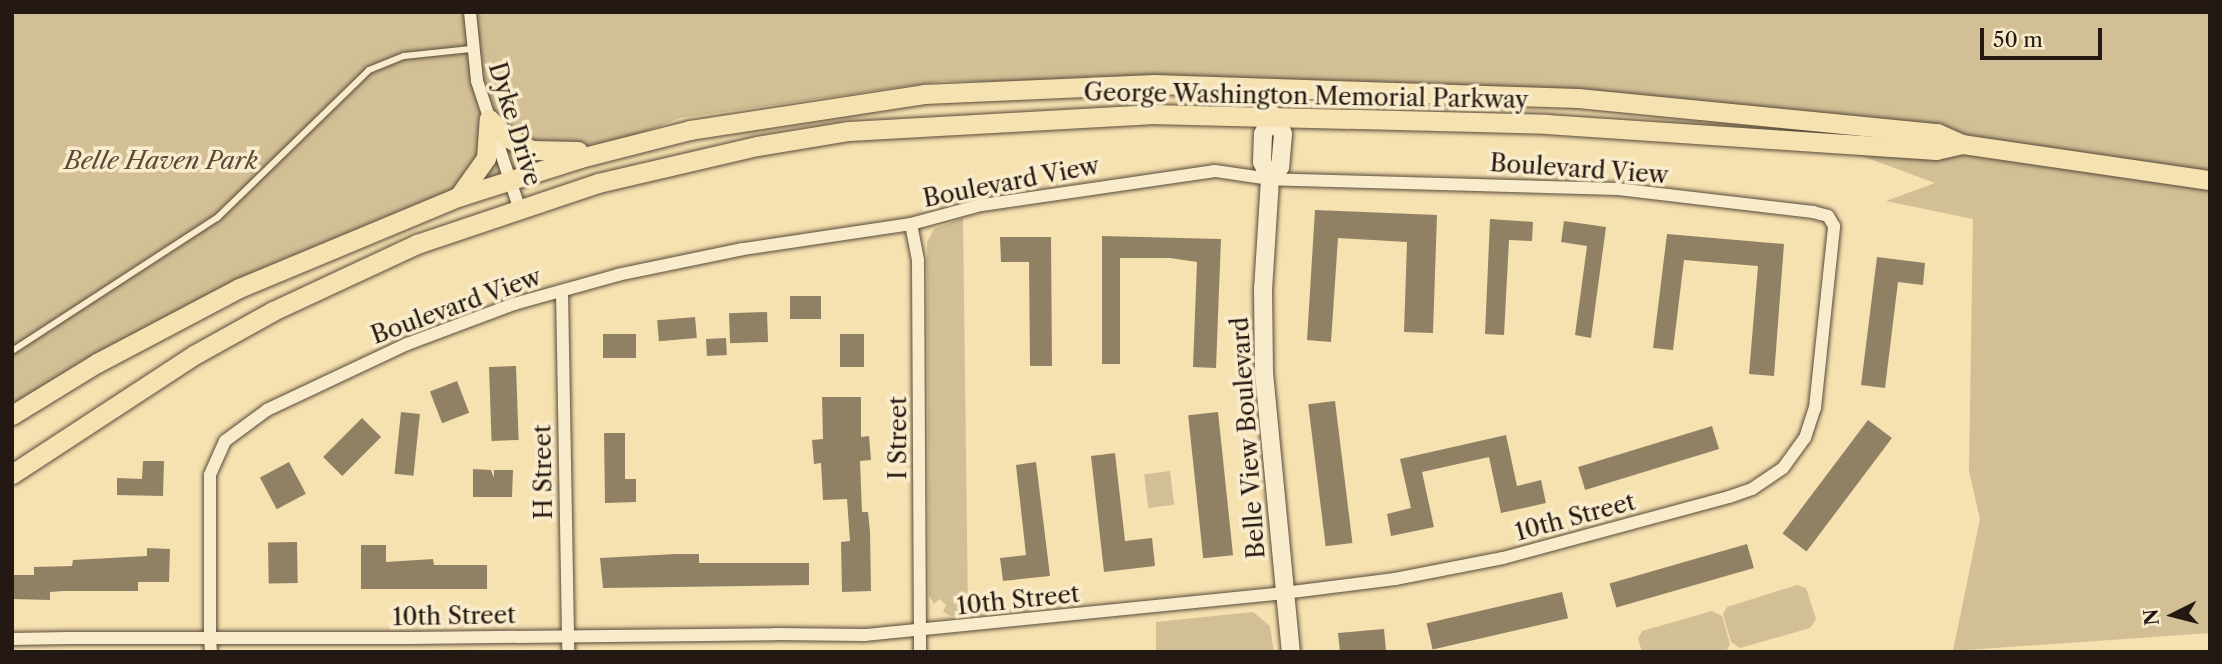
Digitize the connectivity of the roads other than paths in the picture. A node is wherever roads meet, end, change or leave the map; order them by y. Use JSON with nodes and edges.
{"nodes":[{"id":1,"x":470,"y":12,"type":"edge"},
{"id":2,"x":471,"y":49,"type":"junction"},
{"id":3,"x":1239,"y":85,"type":"junction"},
{"id":4,"x":1340,"y":88,"type":"junction"},
{"id":5,"x":1273,"y":115,"type":"junction"},
{"id":6,"x":489,"y":119,"type":"junction"},
{"id":7,"x":1962,"y":144,"type":"junction"},
{"id":8,"x":615,"y":148,"type":"junction"},
{"id":9,"x":1270,"y":179,"type":"junction"},
{"id":10,"x":510,"y":180,"type":"junction"},
{"id":11,"x":2210,"y":180,"type":"edge"},
{"id":12,"x":458,"y":197,"type":"junction"},
{"id":13,"x":519,"y":207,"type":"junction"},
{"id":14,"x":911,"y":224,"type":"junction"},
{"id":15,"x":1833,"y":253,"type":"joint"},
{"id":16,"x":562,"y":291,"type":"junction"},
{"id":17,"x":12,"y":351,"type":"edge"},
{"id":18,"x":12,"y":415,"type":"edge"},
{"id":19,"x":12,"y":474,"type":"edge"},
{"id":20,"x":1284,"y":593,"type":"junction"},
{"id":21,"x":920,"y":631,"type":"junction"},
{"id":22,"x":568,"y":636,"type":"junction"},
{"id":23,"x":12,"y":639,"type":"edge"},
{"id":24,"x":211,"y":645,"type":"edge"},
{"id":25,"x":568,"y":652,"type":"edge"},
{"id":26,"x":920,"y":652,"type":"edge"},
{"id":27,"x":1291,"y":652,"type":"edge"}],
"edges":[{"from":1,"to":2,"type":"street","name":"Dyke Drive"},
{"from":2,"to":6,"type":"street","name":"Dyke Drive"},
{"from":2,"to":17,"type":"lane"},
{"from":3,"to":4,"type":"main road","name":"George Washington Memorial Parkway"},
{"from":3,"to":5,"type":"main road"},
{"from":3,"to":8,"type":"main road","name":"George Washington Memorial Parkway"},
{"from":4,"to":5,"type":"main road"},
{"from":4,"to":7,"type":"main road","name":"George Washington Memorial Parkway"},
{"from":5,"to":7,"type":"main road","name":"George Washington Memorial Parkway"},
{"from":5,"to":9,"type":"main road","name":"Belle View Boulevard"},
{"from":5,"to":13,"type":"main road","name":"George Washington Memorial Parkway"},
{"from":6,"to":8,"type":"main road"},
{"from":6,"to":10,"type":"street","name":"Dyke Drive"},
{"from":6,"to":12,"type":"main road"},
{"from":7,"to":11,"type":"main road","name":"George Washington Memorial Parkway"},
{"from":8,"to":10,"type":"main road","name":"George Washington Memorial Parkway"},
{"from":9,"to":14,"type":"street","name":"Boulevard View"},
{"from":9,"to":15,"type":"street","name":"Boulevard View"},
{"from":9,"to":20,"type":"main road","name":"Belle View Boulevard"},
{"from":10,"to":12,"type":"main road","name":"George Washington Memorial Parkway"},
{"from":10,"to":13,"type":"street","name":"Dyke Drive"},
{"from":12,"to":18,"type":"main road","name":"George Washington Memorial Parkway"},
{"from":13,"to":19,"type":"main road","name":"George Washington Memorial Parkway"},
{"from":14,"to":16,"type":"street","name":"Boulevard View"},
{"from":14,"to":21,"type":"street","name":"I Street"},
{"from":15,"to":20,"type":"street","name":"10th Street"},
{"from":16,"to":22,"type":"street","name":"H Street"},
{"from":16,"to":24,"type":"street","name":"Boulevard View"},
{"from":20,"to":21,"type":"street","name":"10th Street"},
{"from":20,"to":27,"type":"main road","name":"Belle View Boulevard"},
{"from":21,"to":22,"type":"street","name":"10th Street"},
{"from":21,"to":26,"type":"street","name":"I Street"},
{"from":22,"to":24,"type":"street","name":"10th Street"},
{"from":22,"to":25,"type":"street","name":"H Street"},
{"from":23,"to":24,"type":"street","name":"10th Street"}]}
